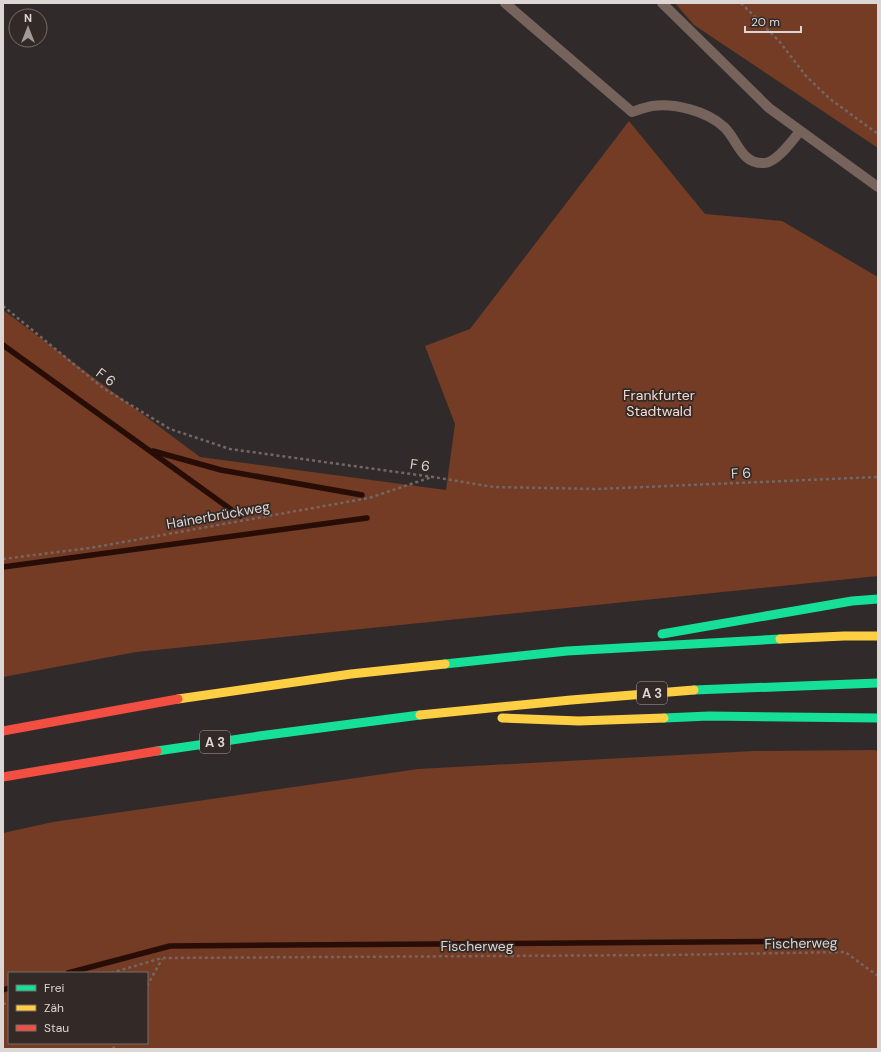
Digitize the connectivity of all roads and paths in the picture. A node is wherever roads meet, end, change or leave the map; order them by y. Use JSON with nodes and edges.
{"nodes":[{"id":1,"x":505,"y":3,"type":"edge"},
{"id":2,"x":662,"y":3,"type":"edge"},
{"id":3,"x":742,"y":3,"type":"edge"},
{"id":4,"x":800,"y":131,"type":"junction"},
{"id":5,"x":878,"y":134,"type":"edge"},
{"id":6,"x":878,"y":187,"type":"edge"},
{"id":7,"x":3,"y":306,"type":"edge"},
{"id":8,"x":878,"y":476,"type":"edge"},
{"id":9,"x":433,"y":477,"type":"junction"},
{"id":10,"x":3,"y":559,"type":"edge"},
{"id":11,"x":878,"y":599,"type":"edge"},
{"id":12,"x":878,"y":636,"type":"edge"},
{"id":13,"x":567,"y":651,"type":"junction"},
{"id":14,"x":878,"y":683,"type":"edge"},
{"id":15,"x":427,"y":714,"type":"junction"},
{"id":16,"x":796,"y":718,"type":"junction"},
{"id":17,"x":878,"y":718,"type":"edge"},
{"id":18,"x":848,"y":726,"type":"dead end"},
{"id":19,"x":3,"y":731,"type":"edge"},
{"id":20,"x":3,"y":777,"type":"edge"},
{"id":21,"x":162,"y":958,"type":"junction"},
{"id":22,"x":114,"y":972,"type":"edge"},
{"id":23,"x":878,"y":976,"type":"edge"},
{"id":24,"x":148,"y":984,"type":"edge"}],
"edges":[{"from":1,"to":4,"type":"lane"},
{"from":2,"to":4,"type":"lane"},
{"from":3,"to":5,"type":"path"},
{"from":4,"to":6,"type":"lane"},
{"from":7,"to":9,"type":"path","name":"F 6"},
{"from":8,"to":9,"type":"path","name":"F 6"},
{"from":9,"to":10,"type":"path","name":"Hainerbrückweg"},
{"from":11,"to":13,"type":"highway"},
{"from":12,"to":13,"type":"highway"},
{"from":13,"to":19,"type":"highway"},
{"from":14,"to":15,"type":"highway","number":"A 3"},
{"from":15,"to":16,"type":"highway"},
{"from":15,"to":20,"type":"highway","number":"A 3"},
{"from":16,"to":17,"type":"highway"},
{"from":16,"to":18,"type":"highway"},
{"from":21,"to":22,"type":"path","name":"Fischerweg"},
{"from":21,"to":23,"type":"path","name":"Fischerweg"},
{"from":21,"to":24,"type":"path"}]}
